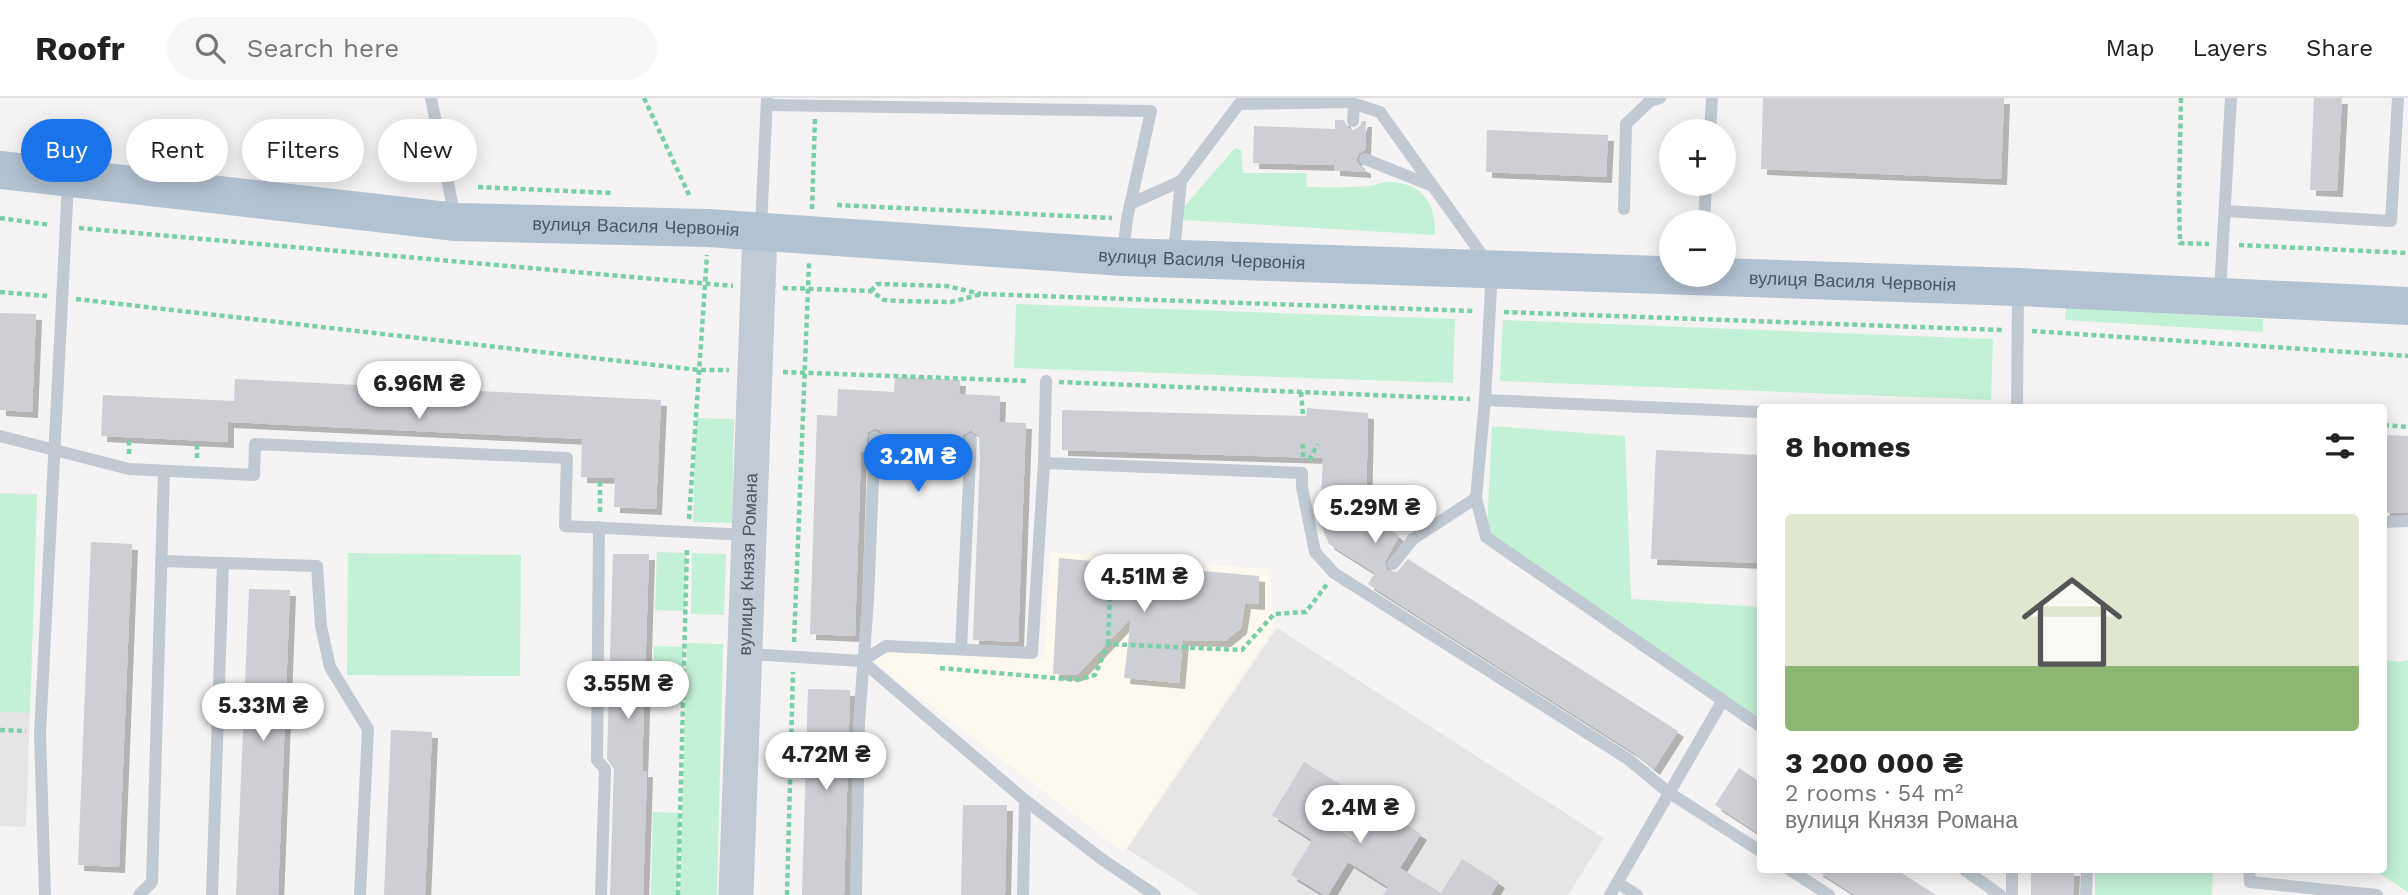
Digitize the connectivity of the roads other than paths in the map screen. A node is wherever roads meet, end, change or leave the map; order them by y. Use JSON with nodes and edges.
{"nodes":[{"id":1,"x":431,"y":98,"type":"edge"},
{"id":2,"x":1660,"y":98,"type":"edge"},
{"id":3,"x":1712,"y":98,"type":"edge"},
{"id":4,"x":2231,"y":98,"type":"edge"},
{"id":5,"x":2398,"y":98,"type":"edge"},
{"id":6,"x":768,"y":102,"type":"edge"},
{"id":7,"x":1151,"y":104,"type":"edge"},
{"id":8,"x":1354,"y":104,"type":"junction"},
{"id":9,"x":1711,"y":119,"type":"edge"},
{"id":10,"x":1353,"y":121,"type":"dead end"},
{"id":11,"x":1365,"y":159,"type":"dead end"},
{"id":12,"x":0,"y":170,"type":"edge"},
{"id":13,"x":21,"y":173,"type":"edge"},
{"id":14,"x":1181,"y":180,"type":"junction"},
{"id":15,"x":68,"y":182,"type":"edge"},
{"id":16,"x":95,"y":182,"type":"edge"},
{"id":17,"x":1430,"y":185,"type":"junction"},
{"id":18,"x":1130,"y":204,"type":"junction"},
{"id":19,"x":1624,"y":209,"type":"dead end"},
{"id":20,"x":2225,"y":211,"type":"junction"},
{"id":21,"x":456,"y":222,"type":"junction"},
{"id":22,"x":760,"y":232,"type":"junction"},
{"id":23,"x":1123,"y":257,"type":"junction"},
{"id":24,"x":1174,"y":258,"type":"junction"},
{"id":25,"x":1492,"y":269,"type":"junction"},
{"id":26,"x":1659,"y":275,"type":"edge"},
{"id":27,"x":1736,"y":277,"type":"edge"},
{"id":28,"x":2018,"y":287,"type":"junction"},
{"id":29,"x":2220,"y":296,"type":"junction"},
{"id":30,"x":2408,"y":306,"type":"edge"},
{"id":31,"x":1046,"y":381,"type":"dead end"},
{"id":32,"x":1485,"y":400,"type":"junction"},
{"id":33,"x":2017,"y":404,"type":"edge"},
{"id":34,"x":1757,"y":412,"type":"edge"},
{"id":35,"x":0,"y":436,"type":"edge"},
{"id":36,"x":875,"y":437,"type":"dead end"},
{"id":37,"x":971,"y":439,"type":"dead end"},
{"id":38,"x":53,"y":450,"type":"junction"},
{"id":39,"x":874,"y":456,"type":"junction"},
{"id":40,"x":969,"y":462,"type":"junction"},
{"id":41,"x":1044,"y":463,"type":"junction"},
{"id":42,"x":164,"y":471,"type":"junction"},
{"id":43,"x":1476,"y":498,"type":"junction"},
{"id":44,"x":2408,"y":521,"type":"edge"},
{"id":45,"x":2387,"y":522,"type":"edge"},
{"id":46,"x":599,"y":527,"type":"junction"},
{"id":47,"x":749,"y":535,"type":"junction"},
{"id":48,"x":161,"y":561,"type":"junction"},
{"id":49,"x":223,"y":563,"type":"junction"},
{"id":50,"x":1393,"y":564,"type":"dead end"},
{"id":51,"x":961,"y":649,"type":"junction"},
{"id":52,"x":744,"y":654,"type":"junction"},
{"id":53,"x":862,"y":661,"type":"junction"},
{"id":54,"x":1723,"y":700,"type":"junction"},
{"id":55,"x":1757,"y":724,"type":"edge"},
{"id":56,"x":1668,"y":792,"type":"junction"},
{"id":57,"x":1025,"y":800,"type":"junction"},
{"id":58,"x":1757,"y":849,"type":"edge"},
{"id":59,"x":1795,"y":873,"type":"edge"},
{"id":60,"x":1969,"y":873,"type":"edge"},
{"id":61,"x":2012,"y":873,"type":"edge"},
{"id":62,"x":2087,"y":873,"type":"edge"},
{"id":63,"x":2249,"y":873,"type":"edge"},
{"id":64,"x":1618,"y":883,"type":"junction"},
{"id":65,"x":45,"y":895,"type":"edge"},
{"id":66,"x":139,"y":895,"type":"edge"},
{"id":67,"x":212,"y":895,"type":"edge"},
{"id":68,"x":360,"y":895,"type":"edge"},
{"id":69,"x":601,"y":895,"type":"edge"},
{"id":70,"x":736,"y":895,"type":"edge"},
{"id":71,"x":856,"y":895,"type":"edge"},
{"id":72,"x":1023,"y":895,"type":"edge"},
{"id":73,"x":1155,"y":895,"type":"edge"},
{"id":74,"x":1610,"y":895,"type":"edge"},
{"id":75,"x":1637,"y":895,"type":"edge"},
{"id":76,"x":1829,"y":895,"type":"edge"},
{"id":77,"x":2000,"y":895,"type":"edge"},
{"id":78,"x":2012,"y":895,"type":"edge"},
{"id":79,"x":2086,"y":895,"type":"edge"},
{"id":80,"x":2377,"y":895,"type":"edge"}],
"edges":[{"from":1,"to":21,"type":"lane"},
{"from":2,"to":19,"type":"lane"},
{"from":3,"to":9,"type":"lane"},
{"from":4,"to":20,"type":"lane"},
{"from":5,"to":20,"type":"lane"},
{"from":6,"to":7,"type":"lane"},
{"from":6,"to":22,"type":"lane"},
{"from":7,"to":18,"type":"lane"},
{"from":8,"to":10,"type":"lane"},
{"from":8,"to":14,"type":"lane"},
{"from":8,"to":17,"type":"lane"},
{"from":11,"to":17,"type":"lane"},
{"from":12,"to":13,"type":"main road","name":"вулиця Василя Червонія"},
{"from":14,"to":18,"type":"lane"},
{"from":14,"to":24,"type":"lane"},
{"from":15,"to":38,"type":"lane"},
{"from":16,"to":21,"type":"main road","name":"вулиця Василя Червонія"},
{"from":17,"to":25,"type":"lane"},
{"from":18,"to":23,"type":"lane"},
{"from":20,"to":29,"type":"lane"},
{"from":21,"to":22,"type":"main road","name":"вулиця Василя Червонія"},
{"from":22,"to":23,"type":"main road","name":"вулиця Василя Червонія"},
{"from":22,"to":47,"type":"street","name":"вулиця Князя Романа"},
{"from":23,"to":24,"type":"main road","name":"вулиця Василя Червонія"},
{"from":24,"to":25,"type":"main road","name":"вулиця Василя Червонія"},
{"from":25,"to":26,"type":"main road","name":"вулиця Василя Червонія"},
{"from":25,"to":32,"type":"lane"},
{"from":27,"to":28,"type":"main road","name":"вулиця Василя Червонія"},
{"from":28,"to":29,"type":"main road","name":"вулиця Василя Червонія"},
{"from":28,"to":33,"type":"lane"},
{"from":29,"to":30,"type":"main road","name":"вулиця Василя Червонія"},
{"from":31,"to":41,"type":"lane"},
{"from":32,"to":34,"type":"lane"},
{"from":32,"to":43,"type":"lane"},
{"from":35,"to":38,"type":"lane"},
{"from":36,"to":39,"type":"lane"},
{"from":37,"to":40,"type":"lane"},
{"from":38,"to":42,"type":"lane"},
{"from":38,"to":65,"type":"lane"},
{"from":39,"to":40,"type":"lane"},
{"from":39,"to":53,"type":"lane"},
{"from":40,"to":51,"type":"lane"},
{"from":41,"to":51,"type":"lane"},
{"from":41,"to":56,"type":"lane"},
{"from":42,"to":46,"type":"lane"},
{"from":42,"to":48,"type":"lane"},
{"from":43,"to":50,"type":"lane"},
{"from":43,"to":54,"type":"lane"},
{"from":44,"to":45,"type":"lane"},
{"from":46,"to":47,"type":"lane"},
{"from":46,"to":69,"type":"lane"},
{"from":47,"to":52,"type":"street","name":"вулиця Князя Романа"},
{"from":48,"to":49,"type":"lane"},
{"from":48,"to":66,"type":"lane"},
{"from":49,"to":67,"type":"lane"},
{"from":49,"to":68,"type":"lane"},
{"from":51,"to":53,"type":"lane"},
{"from":52,"to":53,"type":"lane"},
{"from":52,"to":70,"type":"street","name":"вулиця Князя Романа"},
{"from":53,"to":57,"type":"lane"},
{"from":53,"to":71,"type":"lane"},
{"from":54,"to":55,"type":"lane"},
{"from":54,"to":56,"type":"lane"},
{"from":56,"to":58,"type":"lane"},
{"from":56,"to":64,"type":"lane"},
{"from":57,"to":72,"type":"lane"},
{"from":57,"to":73,"type":"lane"},
{"from":59,"to":76,"type":"lane"},
{"from":60,"to":77,"type":"lane"},
{"from":61,"to":78,"type":"lane"},
{"from":62,"to":79,"type":"lane"},
{"from":63,"to":80,"type":"lane"},
{"from":64,"to":74,"type":"lane"},
{"from":64,"to":75,"type":"lane"}]}
